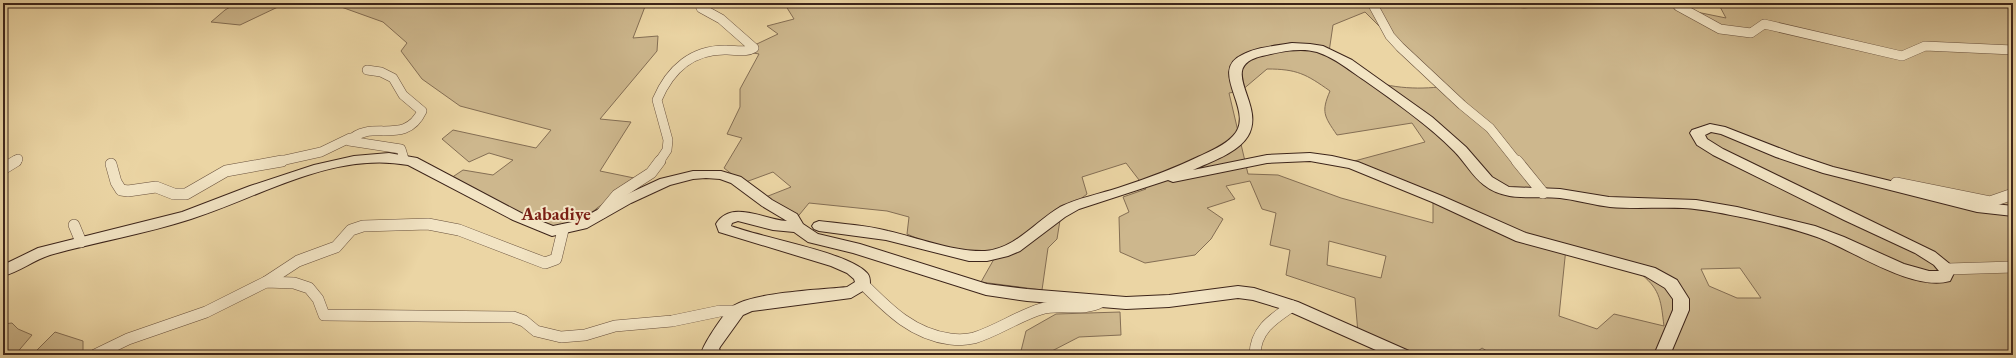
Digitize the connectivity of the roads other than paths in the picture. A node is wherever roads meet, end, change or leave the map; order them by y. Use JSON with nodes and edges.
{"nodes":[{"id":1,"x":699,"y":3,"type":"edge"},
{"id":2,"x":1372,"y":3,"type":"edge"},
{"id":3,"x":1678,"y":3,"type":"edge"},
{"id":4,"x":2013,"y":50,"type":"edge"},
{"id":5,"x":367,"y":70,"type":"dead end"},
{"id":6,"x":350,"y":138,"type":"junction"},
{"id":7,"x":18,"y":159,"type":"dead end"},
{"id":8,"x":404,"y":159,"type":"junction"},
{"id":9,"x":111,"y":164,"type":"dead end"},
{"id":10,"x":3,"y":169,"type":"edge"},
{"id":11,"x":1153,"y":181,"type":"junction"},
{"id":12,"x":1884,"y":184,"type":"junction"},
{"id":13,"x":1543,"y":192,"type":"junction"},
{"id":14,"x":2013,"y":194,"type":"edge"},
{"id":15,"x":2013,"y":211,"type":"edge"},
{"id":16,"x":599,"y":216,"type":"junction"},
{"id":17,"x":797,"y":224,"type":"junction"},
{"id":18,"x":74,"y":225,"type":"dead end"},
{"id":19,"x":819,"y":226,"type":"junction"},
{"id":20,"x":563,"y":230,"type":"junction"},
{"id":21,"x":81,"y":242,"type":"junction"},
{"id":22,"x":856,"y":248,"type":"junction"},
{"id":23,"x":2013,"y":267,"type":"edge"},
{"id":24,"x":1948,"y":269,"type":"junction"},
{"id":25,"x":3,"y":271,"type":"edge"},
{"id":26,"x":266,"y":282,"type":"junction"},
{"id":27,"x":862,"y":282,"type":"junction"},
{"id":28,"x":1101,"y":302,"type":"junction"},
{"id":29,"x":1292,"y":306,"type":"junction"},
{"id":30,"x":737,"y":311,"type":"junction"},
{"id":31,"x":95,"y":355,"type":"edge"},
{"id":32,"x":715,"y":355,"type":"edge"},
{"id":33,"x":1255,"y":355,"type":"edge"},
{"id":34,"x":1403,"y":355,"type":"edge"},
{"id":35,"x":1662,"y":355,"type":"edge"}],
"edges":[{"from":1,"to":16,"type":"street"},
{"from":2,"to":13,"type":"street"},
{"from":3,"to":4,"type":"street"},
{"from":5,"to":6,"type":"street"},
{"from":6,"to":8,"type":"street"},
{"from":6,"to":9,"type":"street"},
{"from":7,"to":10,"type":"street"},
{"from":8,"to":20,"type":"street"},
{"from":8,"to":21,"type":"street"},
{"from":11,"to":13,"type":"street"},
{"from":11,"to":19,"type":"street"},
{"from":11,"to":35,"type":"street"},
{"from":12,"to":14,"type":"street"},
{"from":12,"to":15,"type":"street"},
{"from":12,"to":24,"type":"street"},
{"from":13,"to":24,"type":"street"},
{"from":16,"to":17,"type":"street"},
{"from":16,"to":20,"type":"street"},
{"from":17,"to":19,"type":"street"},
{"from":17,"to":22,"type":"street"},
{"from":17,"to":27,"type":"street"},
{"from":18,"to":21,"type":"street"},
{"from":19,"to":22,"type":"street"},
{"from":20,"to":26,"type":"street"},
{"from":21,"to":25,"type":"street"},
{"from":22,"to":28,"type":"street"},
{"from":23,"to":24,"type":"street"},
{"from":26,"to":30,"type":"street"},
{"from":26,"to":31,"type":"street"},
{"from":27,"to":28,"type":"street"},
{"from":27,"to":30,"type":"street"},
{"from":28,"to":29,"type":"street"},
{"from":29,"to":33,"type":"street"},
{"from":29,"to":34,"type":"street"},
{"from":30,"to":32,"type":"street"}]}
